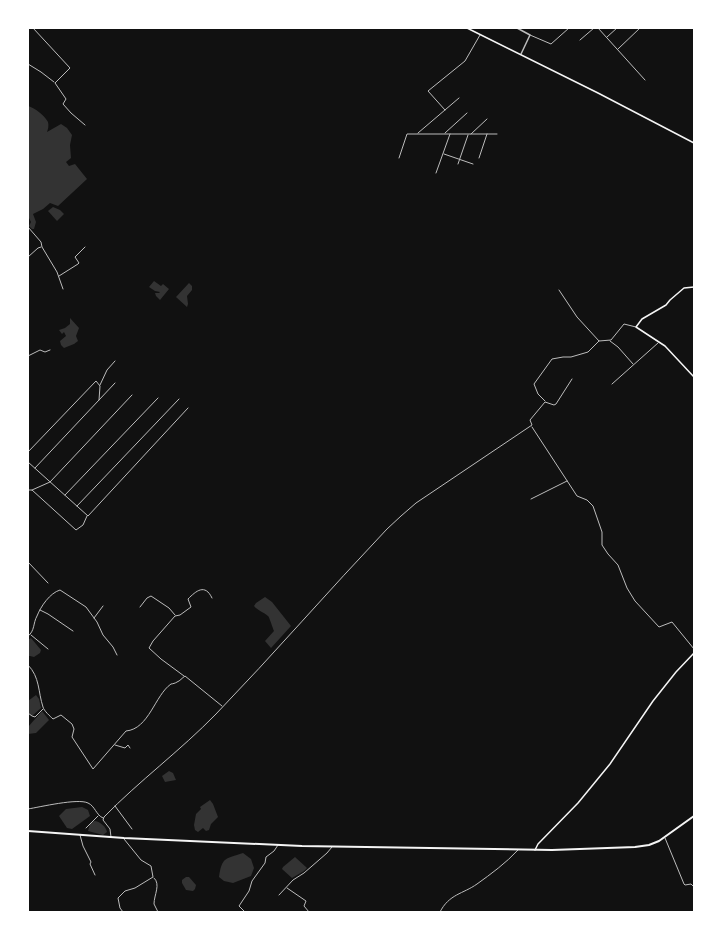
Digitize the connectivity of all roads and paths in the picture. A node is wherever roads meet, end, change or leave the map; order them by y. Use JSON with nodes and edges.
{"nodes":[{"id":1,"x":30,"y":28,"type":"edge"},
{"id":2,"x":33,"y":28,"type":"edge"},
{"id":3,"x":467,"y":28,"type":"edge"},
{"id":4,"x":517,"y":28,"type":"edge"},
{"id":5,"x":569,"y":28,"type":"edge"},
{"id":6,"x":594,"y":28,"type":"edge"},
{"id":7,"x":598,"y":28,"type":"edge"},
{"id":8,"x":617,"y":28,"type":"edge"},
{"id":9,"x":640,"y":28,"type":"edge"},
{"id":10,"x":28,"y":30,"type":"edge"},
{"id":11,"x":481,"y":35,"type":"junction"},
{"id":12,"x":530,"y":35,"type":"junction"},
{"id":13,"x":607,"y":37,"type":"junction"},
{"id":14,"x":580,"y":40,"type":"dead end"},
{"id":15,"x":617,"y":49,"type":"junction"},
{"id":16,"x":521,"y":54,"type":"junction"},
{"id":17,"x":28,"y":64,"type":"edge"},
{"id":18,"x":645,"y":80,"type":"dead end"},
{"id":19,"x":55,"y":83,"type":"junction"},
{"id":20,"x":459,"y":98,"type":"dead end"},
{"id":21,"x":445,"y":110,"type":"junction"},
{"id":22,"x":467,"y":113,"type":"dead end"},
{"id":23,"x":487,"y":119,"type":"dead end"},
{"id":24,"x":85,"y":125,"type":"dead end"},
{"id":25,"x":417,"y":134,"type":"junction"},
{"id":26,"x":444,"y":134,"type":"junction"},
{"id":27,"x":450,"y":134,"type":"junction"},
{"id":28,"x":468,"y":134,"type":"junction"},
{"id":29,"x":471,"y":134,"type":"junction"},
{"id":30,"x":487,"y":134,"type":"junction"},
{"id":31,"x":497,"y":134,"type":"dead end"},
{"id":32,"x":694,"y":144,"type":"edge"},
{"id":33,"x":443,"y":154,"type":"junction"},
{"id":34,"x":399,"y":158,"type":"dead end"},
{"id":35,"x":479,"y":158,"type":"dead end"},
{"id":36,"x":460,"y":159,"type":"junction"},
{"id":37,"x":458,"y":164,"type":"dead end"},
{"id":38,"x":473,"y":164,"type":"dead end"},
{"id":39,"x":436,"y":174,"type":"dead end"},
{"id":40,"x":28,"y":227,"type":"edge"},
{"id":41,"x":42,"y":247,"type":"junction"},
{"id":42,"x":85,"y":247,"type":"dead end"},
{"id":43,"x":28,"y":257,"type":"edge"},
{"id":44,"x":58,"y":276,"type":"junction"},
{"id":45,"x":694,"y":288,"type":"edge"},
{"id":46,"x":63,"y":289,"type":"dead end"},
{"id":47,"x":559,"y":290,"type":"dead end"},
{"id":48,"x":636,"y":327,"type":"junction"},
{"id":49,"x":609,"y":340,"type":"junction"},
{"id":50,"x":599,"y":341,"type":"junction"},
{"id":51,"x":658,"y":342,"type":"junction"},
{"id":52,"x":50,"y":350,"type":"dead end"},
{"id":53,"x":28,"y":356,"type":"edge"},
{"id":54,"x":115,"y":361,"type":"dead end"},
{"id":55,"x":634,"y":365,"type":"junction"},
{"id":56,"x":694,"y":377,"type":"edge"},
{"id":57,"x":572,"y":379,"type":"dead end"},
{"id":58,"x":115,"y":383,"type":"dead end"},
{"id":59,"x":612,"y":384,"type":"dead end"},
{"id":60,"x":100,"y":386,"type":"junction"},
{"id":61,"x":132,"y":395,"type":"dead end"},
{"id":62,"x":158,"y":398,"type":"dead end"},
{"id":63,"x":179,"y":399,"type":"dead end"},
{"id":64,"x":99,"y":400,"type":"junction"},
{"id":65,"x":546,"y":402,"type":"junction"},
{"id":66,"x":188,"y":408,"type":"dead end"},
{"id":67,"x":531,"y":426,"type":"junction"},
{"id":68,"x":28,"y":452,"type":"edge"},
{"id":69,"x":28,"y":462,"type":"edge"},
{"id":70,"x":35,"y":468,"type":"junction"},
{"id":71,"x":567,"y":481,"type":"junction"},
{"id":72,"x":50,"y":482,"type":"junction"},
{"id":73,"x":28,"y":490,"type":"edge"},
{"id":74,"x":32,"y":490,"type":"junction"},
{"id":75,"x":64,"y":495,"type":"junction"},
{"id":76,"x":531,"y":499,"type":"dead end"},
{"id":77,"x":77,"y":506,"type":"junction"},
{"id":78,"x":88,"y":516,"type":"junction"},
{"id":79,"x":28,"y":562,"type":"edge"},
{"id":80,"x":48,"y":583,"type":"dead end"},
{"id":81,"x":212,"y":598,"type":"dead end"},
{"id":82,"x":103,"y":606,"type":"dead end"},
{"id":83,"x":140,"y":607,"type":"dead end"},
{"id":84,"x":40,"y":610,"type":"junction"},
{"id":85,"x":175,"y":616,"type":"junction"},
{"id":86,"x":94,"y":618,"type":"junction"},
{"id":87,"x":73,"y":631,"type":"dead end"},
{"id":88,"x":30,"y":635,"type":"junction"},
{"id":89,"x":28,"y":636,"type":"edge"},
{"id":90,"x":694,"y":648,"type":"edge"},
{"id":91,"x":48,"y":649,"type":"dead end"},
{"id":92,"x":694,"y":653,"type":"edge"},
{"id":93,"x":117,"y":655,"type":"dead end"},
{"id":94,"x":28,"y":665,"type":"edge"},
{"id":95,"x":185,"y":676,"type":"junction"},
{"id":96,"x":223,"y":706,"type":"junction"},
{"id":97,"x":43,"y":708,"type":"junction"},
{"id":98,"x":28,"y":713,"type":"edge"},
{"id":99,"x":114,"y":745,"type":"junction"},
{"id":100,"x":130,"y":748,"type":"dead end"},
{"id":101,"x":115,"y":806,"type":"junction"},
{"id":102,"x":28,"y":809,"type":"edge"},
{"id":103,"x":98,"y":816,"type":"junction"},
{"id":104,"x":694,"y":816,"type":"edge"},
{"id":105,"x":103,"y":818,"type":"junction"},
{"id":106,"x":86,"y":828,"type":"dead end"},
{"id":107,"x":132,"y":829,"type":"dead end"},
{"id":108,"x":28,"y":831,"type":"edge"},
{"id":109,"x":80,"y":834,"type":"junction"},
{"id":110,"x":110,"y":837,"type":"junction"},
{"id":111,"x":664,"y":837,"type":"junction"},
{"id":112,"x":124,"y":838,"type":"junction"},
{"id":113,"x":278,"y":845,"type":"junction"},
{"id":114,"x":332,"y":846,"type":"junction"},
{"id":115,"x":519,"y":850,"type":"junction"},
{"id":116,"x":535,"y":850,"type":"junction"},
{"id":117,"x":95,"y":875,"type":"dead end"},
{"id":118,"x":154,"y":877,"type":"junction"},
{"id":119,"x":694,"y":887,"type":"edge"},
{"id":120,"x":286,"y":888,"type":"junction"},
{"id":121,"x":279,"y":895,"type":"dead end"},
{"id":122,"x":123,"y":912,"type":"edge"},
{"id":123,"x":158,"y":912,"type":"edge"},
{"id":124,"x":245,"y":912,"type":"edge"},
{"id":125,"x":309,"y":912,"type":"edge"},
{"id":126,"x":440,"y":912,"type":"edge"}],
"edges":[{"from":1,"to":10,"type":"street"},
{"from":2,"to":19,"type":"street"},
{"from":3,"to":11,"type":"main road"},
{"from":4,"to":12,"type":"street"},
{"from":5,"to":12,"type":"street"},
{"from":6,"to":14,"type":"street"},
{"from":7,"to":13,"type":"street"},
{"from":8,"to":13,"type":"street"},
{"from":9,"to":15,"type":"street"},
{"from":11,"to":16,"type":"main road"},
{"from":11,"to":21,"type":"street"},
{"from":12,"to":16,"type":"street"},
{"from":13,"to":15,"type":"street"},
{"from":15,"to":18,"type":"street"},
{"from":16,"to":32,"type":"main road"},
{"from":17,"to":19,"type":"street"},
{"from":19,"to":24,"type":"street"},
{"from":20,"to":21,"type":"street"},
{"from":21,"to":25,"type":"street"},
{"from":22,"to":26,"type":"street"},
{"from":23,"to":29,"type":"street"},
{"from":25,"to":26,"type":"street"},
{"from":25,"to":34,"type":"street"},
{"from":26,"to":27,"type":"street"},
{"from":27,"to":28,"type":"street"},
{"from":27,"to":33,"type":"street"},
{"from":28,"to":29,"type":"street"},
{"from":28,"to":36,"type":"street"},
{"from":29,"to":30,"type":"street"},
{"from":30,"to":31,"type":"street"},
{"from":30,"to":35,"type":"street"},
{"from":33,"to":36,"type":"street"},
{"from":33,"to":39,"type":"street"},
{"from":36,"to":37,"type":"street"},
{"from":36,"to":38,"type":"street"},
{"from":40,"to":41,"type":"street"},
{"from":41,"to":43,"type":"street"},
{"from":41,"to":44,"type":"street"},
{"from":42,"to":44,"type":"street"},
{"from":44,"to":46,"type":"street"},
{"from":45,"to":48,"type":"main road"},
{"from":47,"to":50,"type":"street"},
{"from":48,"to":49,"type":"street"},
{"from":48,"to":51,"type":"main road"},
{"from":49,"to":50,"type":"street"},
{"from":49,"to":55,"type":"street"},
{"from":50,"to":65,"type":"street"},
{"from":51,"to":55,"type":"street"},
{"from":51,"to":56,"type":"main road"},
{"from":52,"to":53,"type":"street"},
{"from":54,"to":60,"type":"street"},
{"from":55,"to":59,"type":"street"},
{"from":57,"to":65,"type":"street"},
{"from":58,"to":64,"type":"street"},
{"from":60,"to":64,"type":"street"},
{"from":60,"to":68,"type":"street"},
{"from":61,"to":72,"type":"street"},
{"from":62,"to":75,"type":"street"},
{"from":63,"to":77,"type":"street"},
{"from":64,"to":70,"type":"street"},
{"from":65,"to":67,"type":"street"},
{"from":66,"to":78,"type":"street"},
{"from":67,"to":71,"type":"street"},
{"from":67,"to":96,"type":"street"},
{"from":69,"to":70,"type":"street"},
{"from":70,"to":72,"type":"street"},
{"from":71,"to":76,"type":"street"},
{"from":71,"to":90,"type":"street"},
{"from":72,"to":74,"type":"street"},
{"from":72,"to":75,"type":"street"},
{"from":73,"to":74,"type":"street"},
{"from":74,"to":78,"type":"street"},
{"from":75,"to":77,"type":"street"},
{"from":77,"to":78,"type":"street"},
{"from":79,"to":80,"type":"street"},
{"from":81,"to":85,"type":"street"},
{"from":82,"to":86,"type":"street"},
{"from":83,"to":85,"type":"street"},
{"from":84,"to":86,"type":"street"},
{"from":84,"to":87,"type":"street"},
{"from":84,"to":88,"type":"street"},
{"from":85,"to":95,"type":"street"},
{"from":86,"to":93,"type":"street"},
{"from":88,"to":89,"type":"street"},
{"from":88,"to":91,"type":"street"},
{"from":92,"to":116,"type":"main road"},
{"from":94,"to":97,"type":"street"},
{"from":95,"to":96,"type":"street"},
{"from":95,"to":99,"type":"street"},
{"from":96,"to":101,"type":"street"},
{"from":97,"to":98,"type":"street"},
{"from":97,"to":99,"type":"street"},
{"from":99,"to":100,"type":"street"},
{"from":101,"to":105,"type":"street"},
{"from":101,"to":107,"type":"street"},
{"from":102,"to":103,"type":"street"},
{"from":103,"to":105,"type":"street"},
{"from":103,"to":106,"type":"street"},
{"from":104,"to":111,"type":"main road"},
{"from":105,"to":110,"type":"street"},
{"from":108,"to":109,"type":"main road"},
{"from":109,"to":110,"type":"main road"},
{"from":109,"to":117,"type":"street"},
{"from":110,"to":112,"type":"main road"},
{"from":111,"to":116,"type":"main road"},
{"from":111,"to":119,"type":"street"},
{"from":112,"to":113,"type":"main road"},
{"from":112,"to":118,"type":"street"},
{"from":113,"to":114,"type":"main road"},
{"from":113,"to":124,"type":"street"},
{"from":114,"to":115,"type":"main road"},
{"from":114,"to":120,"type":"street"},
{"from":115,"to":116,"type":"main road"},
{"from":115,"to":126,"type":"street"},
{"from":118,"to":122,"type":"street"},
{"from":118,"to":123,"type":"street"},
{"from":120,"to":121,"type":"street"},
{"from":120,"to":125,"type":"street"}]}
